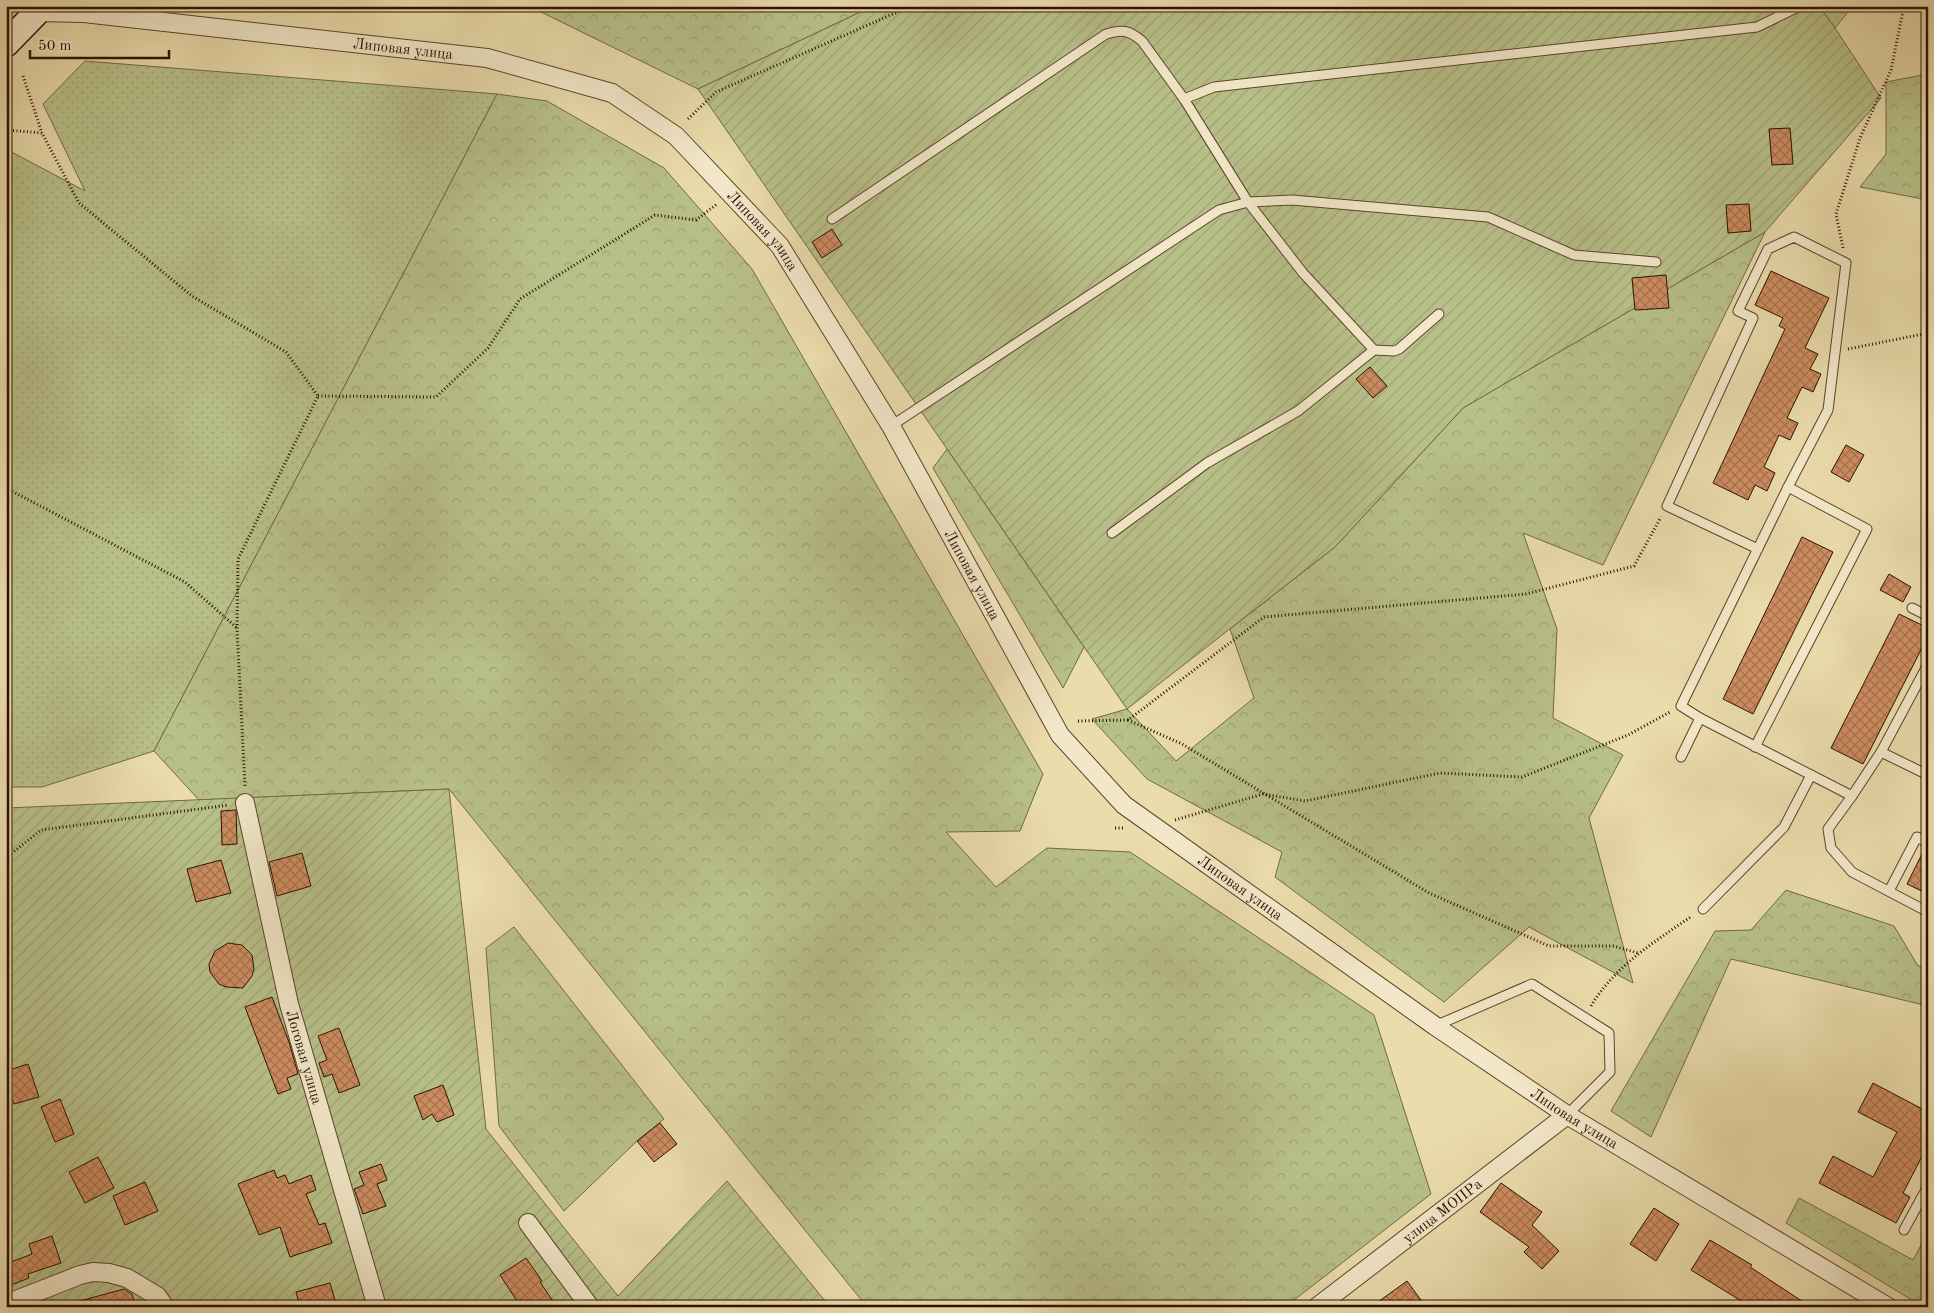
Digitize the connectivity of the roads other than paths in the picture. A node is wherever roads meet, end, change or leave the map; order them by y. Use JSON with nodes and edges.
{"nodes":[{"id":1,"x":1800,"y":6,"type":"edge"},
{"id":2,"x":40,"y":9,"type":"edge"},
{"id":3,"x":6,"y":44,"type":"edge"},
{"id":4,"x":1184,"y":99,"type":"junction"},
{"id":5,"x":1248,"y":202,"type":"junction"},
{"id":6,"x":832,"y":219,"type":"dead end"},
{"id":7,"x":1656,"y":262,"type":"dead end"},
{"id":8,"x":1440,"y":314,"type":"dead end"},
{"id":9,"x":1374,"y":350,"type":"junction"},
{"id":10,"x":891,"y":426,"type":"junction"},
{"id":11,"x":1788,"y":487,"type":"junction"},
{"id":12,"x":1112,"y":533,"type":"dead end"},
{"id":13,"x":1758,"y":549,"type":"junction"},
{"id":14,"x":1912,"y":608,"type":"dead end"},
{"id":15,"x":1928,"y":616,"type":"edge"},
{"id":16,"x":1928,"y":664,"type":"edge"},
{"id":17,"x":1700,"y":718,"type":"junction"},
{"id":18,"x":1755,"y":746,"type":"junction"},
{"id":19,"x":1882,"y":752,"type":"junction"},
{"id":20,"x":1681,"y":757,"type":"dead end"},
{"id":21,"x":1811,"y":775,"type":"junction"},
{"id":22,"x":1928,"y":775,"type":"edge"},
{"id":23,"x":1852,"y":796,"type":"junction"},
{"id":24,"x":246,"y":803,"type":"road end"},
{"id":25,"x":1928,"y":843,"type":"edge"},
{"id":26,"x":1889,"y":891,"type":"junction"},
{"id":27,"x":1703,"y":909,"type":"road end"},
{"id":28,"x":1928,"y":912,"type":"edge"},
{"id":29,"x":1435,"y":1026,"type":"junction"},
{"id":30,"x":1567,"y":1115,"type":"junction"},
{"id":31,"x":1928,"y":1186,"type":"edge"},
{"id":32,"x":528,"y":1222,"type":"dead end"},
{"id":33,"x":1904,"y":1230,"type":"dead end"},
{"id":34,"x":161,"y":1303,"type":"edge"},
{"id":35,"x":6,"y":1304,"type":"edge"},
{"id":36,"x":377,"y":1307,"type":"edge"},
{"id":37,"x":590,"y":1307,"type":"edge"},
{"id":38,"x":1317,"y":1307,"type":"edge"},
{"id":39,"x":1888,"y":1307,"type":"edge"}],
"edges":[{"from":1,"to":4,"type":"lane"},
{"from":2,"to":3,"type":"main road"},
{"from":2,"to":10,"type":"street","name":"Липовая улица"},
{"from":4,"to":5,"type":"lane"},
{"from":4,"to":6,"type":"lane"},
{"from":5,"to":7,"type":"lane"},
{"from":5,"to":9,"type":"lane"},
{"from":5,"to":10,"type":"lane"},
{"from":8,"to":9,"type":"lane"},
{"from":9,"to":12,"type":"lane"},
{"from":10,"to":29,"type":"street","name":"Липовая улица"},
{"from":11,"to":13,"type":"lane"},
{"from":11,"to":13,"type":"lane"},
{"from":11,"to":18,"type":"lane"},
{"from":13,"to":17,"type":"lane"},
{"from":14,"to":15,"type":"lane"},
{"from":16,"to":19,"type":"lane"},
{"from":17,"to":18,"type":"lane"},
{"from":17,"to":20,"type":"lane"},
{"from":18,"to":21,"type":"lane"},
{"from":19,"to":22,"type":"lane"},
{"from":19,"to":23,"type":"lane"},
{"from":21,"to":23,"type":"lane"},
{"from":21,"to":27,"type":"lane"},
{"from":23,"to":26,"type":"lane"},
{"from":24,"to":36,"type":"street","name":"Логовая улица"},
{"from":25,"to":26,"type":"lane"},
{"from":26,"to":28,"type":"lane"},
{"from":29,"to":30,"type":"street","name":"Липовая улица"},
{"from":29,"to":30,"type":"lane"},
{"from":30,"to":38,"type":"street","name":"улица МОПРа"},
{"from":30,"to":39,"type":"street","name":"Липовая улица"},
{"from":31,"to":33,"type":"lane"},
{"from":32,"to":37,"type":"street"},
{"from":34,"to":35,"type":"street"}]}
